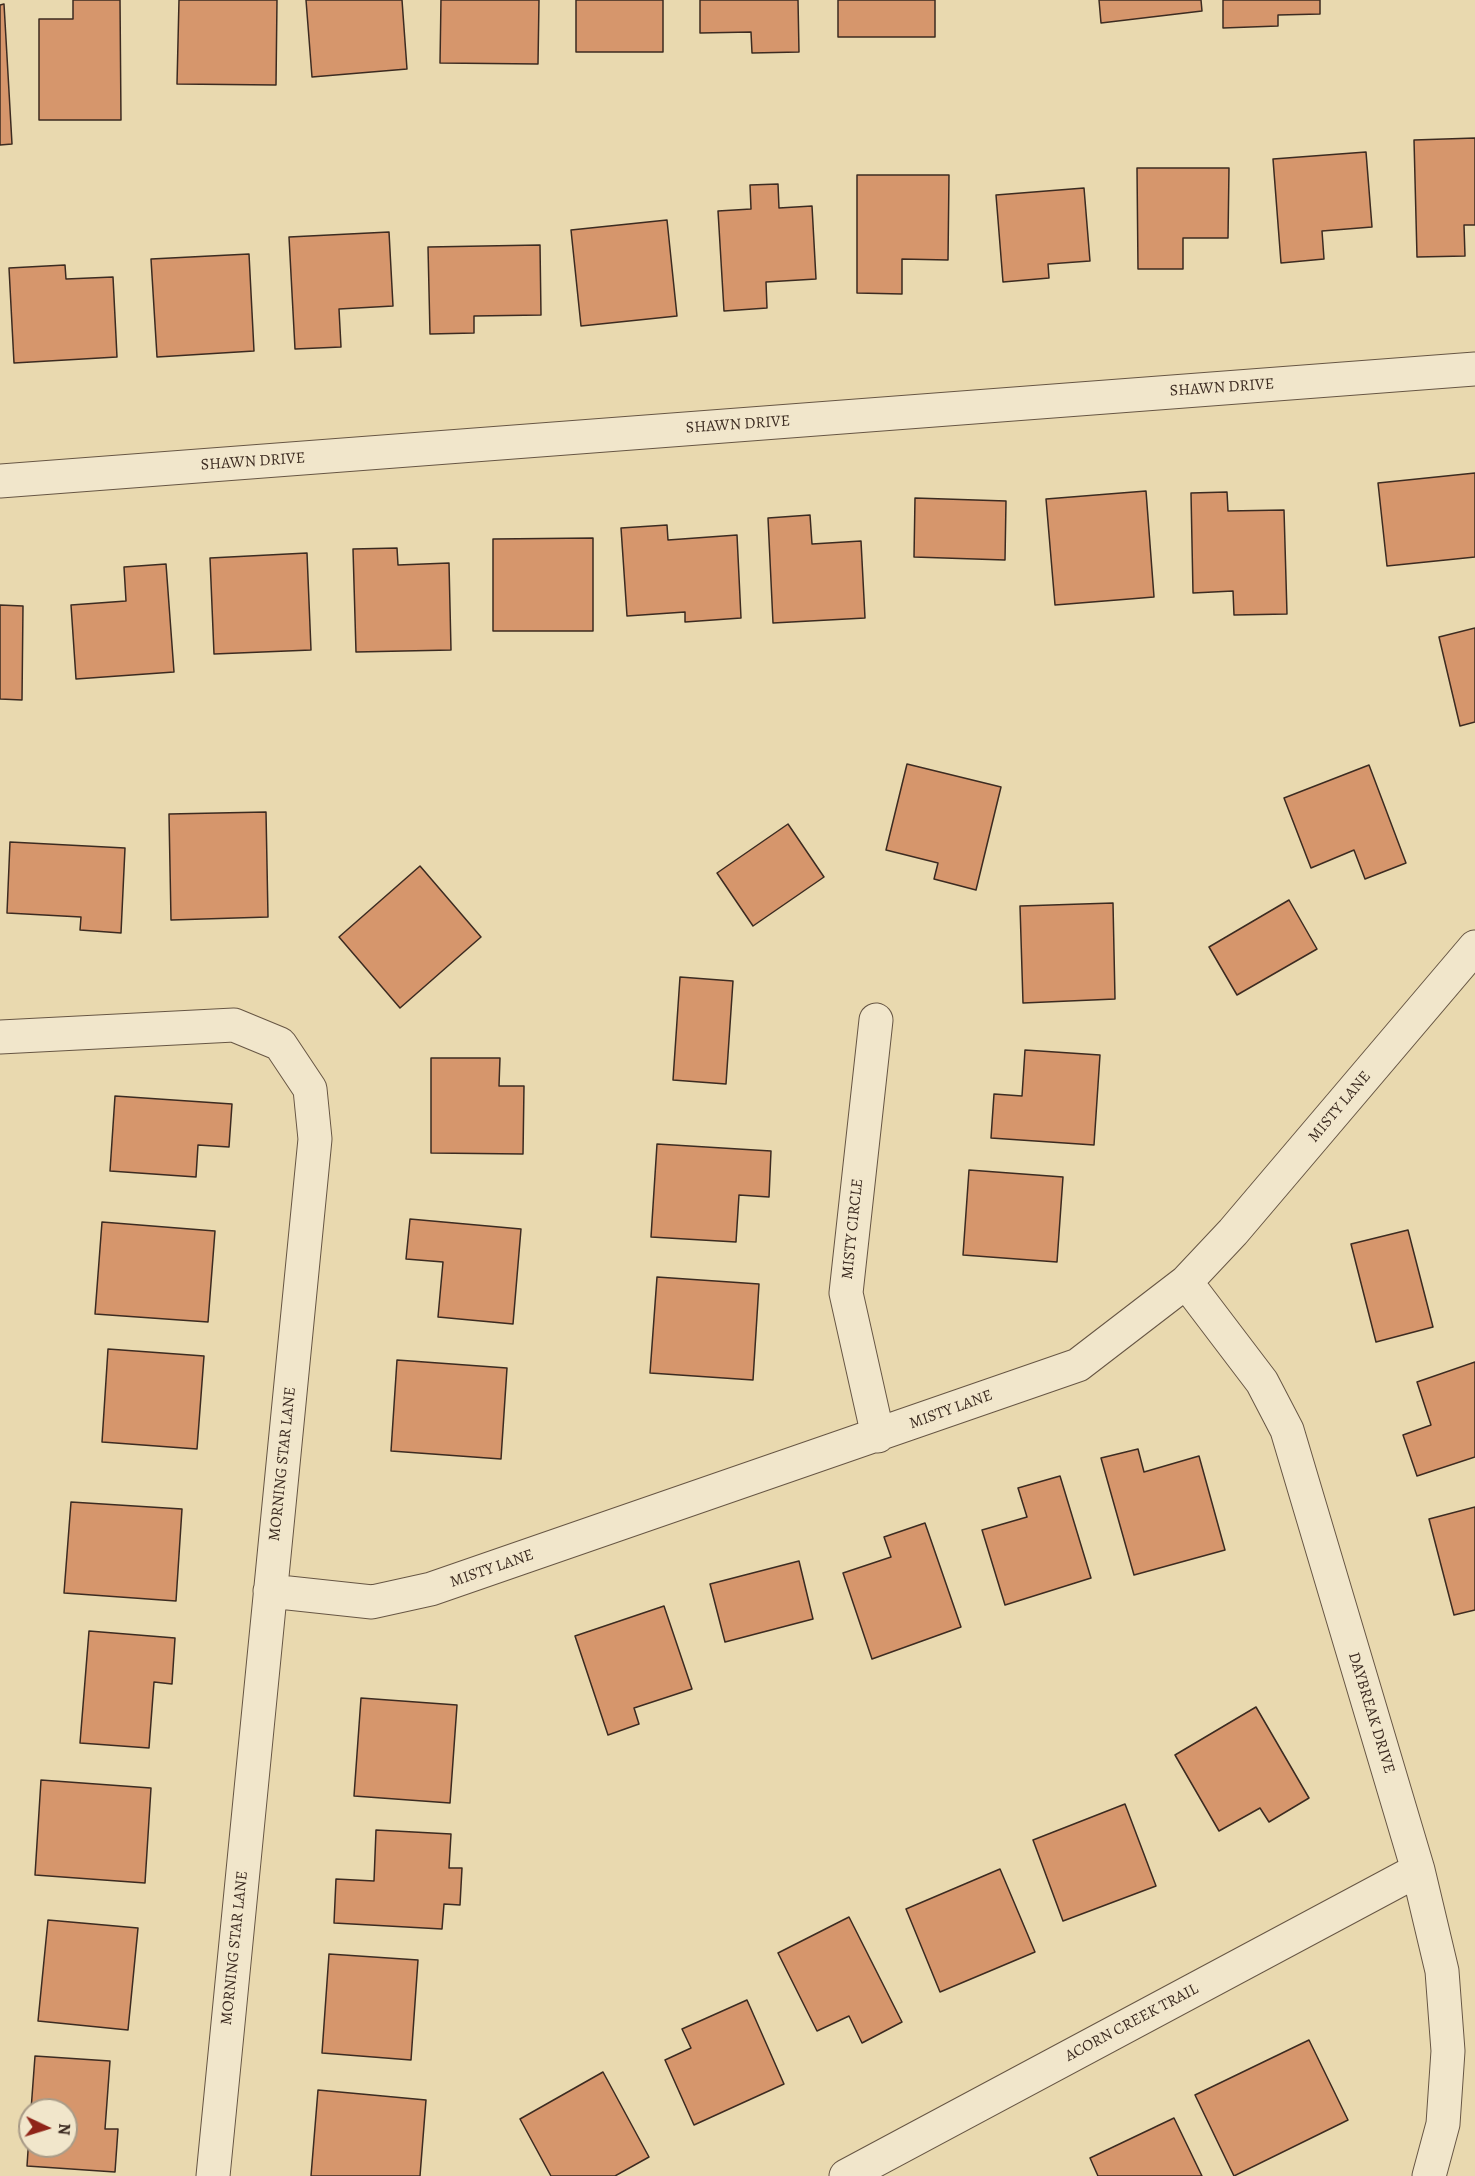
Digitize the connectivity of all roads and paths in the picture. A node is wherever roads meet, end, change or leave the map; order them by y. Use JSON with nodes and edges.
{"nodes":[{"id":1,"x":1475,"y":369,"type":"edge"},
{"id":2,"x":0,"y":481,"type":"edge"},
{"id":3,"x":1475,"y":947,"type":"edge"},
{"id":4,"x":876,"y":1020,"type":"dead end"},
{"id":5,"x":0,"y":1037,"type":"edge"},
{"id":6,"x":1186,"y":1282,"type":"junction"},
{"id":7,"x":878,"y":1436,"type":"junction"},
{"id":8,"x":270,"y":1591,"type":"junction"},
{"id":9,"x":1418,"y":1870,"type":"junction"},
{"id":10,"x":213,"y":2176,"type":"edge"},
{"id":11,"x":846,"y":2176,"type":"edge"},
{"id":12,"x":1429,"y":2176,"type":"edge"}],
"edges":[{"from":1,"to":2,"type":"street","name":"SHAWN DRIVE"},
{"from":3,"to":6,"type":"street","name":"MISTY LANE"},
{"from":4,"to":7,"type":"street","name":"MISTY CIRCLE"},
{"from":5,"to":8,"type":"street","name":"MORNING STAR LANE"},
{"from":6,"to":7,"type":"street","name":"MISTY LANE"},
{"from":6,"to":9,"type":"street","name":"DAYBREAK DRIVE"},
{"from":7,"to":8,"type":"street","name":"MISTY LANE"},
{"from":8,"to":10,"type":"street","name":"MORNING STAR LANE"},
{"from":9,"to":11,"type":"street","name":"ACORN CREEK TRAIL"},
{"from":9,"to":12,"type":"street","name":"DAYBREAK DRIVE"}]}
